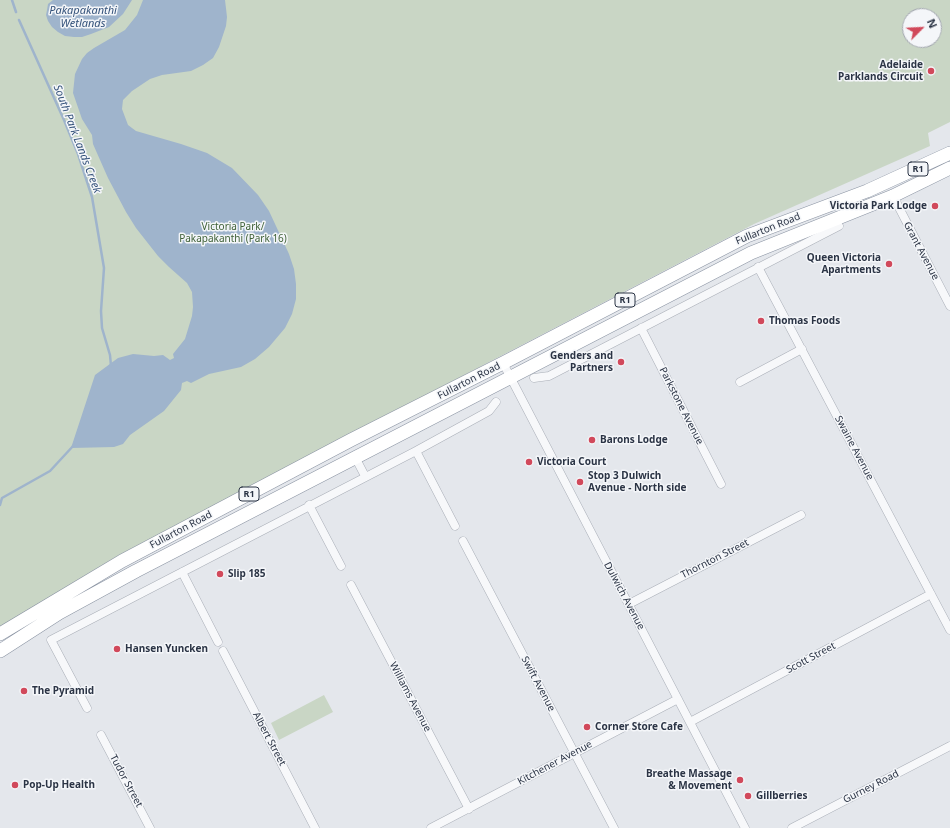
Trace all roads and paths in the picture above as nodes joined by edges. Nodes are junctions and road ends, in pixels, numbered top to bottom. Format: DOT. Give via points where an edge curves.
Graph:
graph roads {
  1 [pos="950,153"];
  2 [pos="950,168"];
  3 [pos="885,183"];
  4 [pos="893,196"];
  5 [pos="839,226"];
  6 [pos="701,260"];
  7 [pos="758,267"];
  8 [pos="709,275"];
  9 [pos="716,289"];
  10 [pos="950,306"];
  11 [pos="641,328"];
  12 [pos="802,349"];
  13 [pos="503,363"];
  14 [pos="510,377"];
  15 [pos="534,378"];
  16 [pos="740,382"];
  17 [pos="496,402"];
  18 [pos="347,443"];
  19 [pos="416,451"];
  20 [pos="355,457"];
  21 [pos="365,476"];
  22 [pos="721,484"];
  23 [pos="309,505"];
  24 [pos="801,515"];
  25 [pos="455,526"];
  26 [pos="463,541"];
  27 [pos="341,566"];
  28 [pos="182,572"];
  29 [pos="351,585"];
  30 [pos="931,594"];
  31 [pos="628,604"];
  32 [pos="950,630"];
  33 [pos="0,634"];
  34 [pos="218,642"];
  35 [pos="0,651"];
  36 [pos="223,651"];
  37 [pos="678,699"];
  38 [pos="87,708"];
  39 [pos="690,722"];
  40 [pos="101,734"];
  41 [pos="950,746"];
  42 [pos="575,753"];
  43 [pos="469,808"];
  44 [pos="150,828"];
  45 [pos="315,828"];
  46 [pos="431,828"];
  47 [pos="614,828"];
  48 [pos="745,828"];
  49 [pos="792,828"];
  1 -- 3 [label="highway, Fullarton Road / R1"];
  2 -- 4 [label="highway, Fullarton Road / R1"];
  3 -- 4 [label="highway"];
  3 -- 6 [label="highway, Fullarton Road / R1" via="747,236"];
  4 -- 8 [label="highway, Fullarton Road / R1" via="753,252"];
  4 -- 10 [label="street, Grant Avenue"];
  5 -- 7 [label="street"];
  6 -- 8 [label="highway"];
  6 -- 13 [label="highway, Fullarton Road / R1"];
  7 -- 9 [label="street"];
  7 -- 12 [label="street, Swaine Avenue"];
  8 -- 9 [label="street"];
  8 -- 14 [label="highway, Fullarton Road / R1"];
  9 -- 11 [label="street"];
  11 -- 15 [label="street" via="549,376"];
  11 -- 22 [label="street, Parkstone Avenue"];
  12 -- 16 [label="street"];
  12 -- 30 [label="street, Swaine Avenue"];
  13 -- 14 [label="street, Dulwich Avenue"];
  13 -- 18 [label="highway, Fullarton Road / R1"];
  14 -- 20 [label="highway, Fullarton Road / R1"];
  14 -- 31 [label="street, Dulwich Avenue"];
  17 -- 19 [label="street" via="489,411"];
  18 -- 20 [label="highway"];
  18 -- 33 [label="highway, Fullarton Road / R1" via="122,561"];
  19 -- 21 [label="street"];
  19 -- 25 [label="street"];
  20 -- 21 [label="street"];
  20 -- 35 [label="highway, Fullarton Road / R1" via="73,605"];
  21 -- 23 [label="street"];
  23 -- 27 [label="street"];
  23 -- 28 [label="street"];
  24 -- 31 [label="street, Thornton Street"];
  26 -- 42 [label="street, Swift Avenue"];
  28 -- 34 [label="street"];
  28 -- 38 [label="street" via="51,640"];
  29 -- 43 [label="street, Williams Avenue"];
  30 -- 32 [label="street, Swaine Avenue"];
  30 -- 39 [label="street, Scott Street"];
  31 -- 37 [label="street, Dulwich Avenue"];
  36 -- 45 [label="street, Albert Street"];
  37 -- 39 [label="street, Dulwich Avenue"];
  37 -- 42 [label="street, Kitchener Avenue"];
  39 -- 48 [label="street, Dulwich Avenue"];
  40 -- 44 [label="street, Tudor Street"];
  41 -- 49 [label="street, Gurney Road"];
  42 -- 43 [label="street, Kitchener Avenue"];
  42 -- 47 [label="street, Swift Avenue"];
  43 -- 46 [label="street, Kitchener Avenue"];
}
